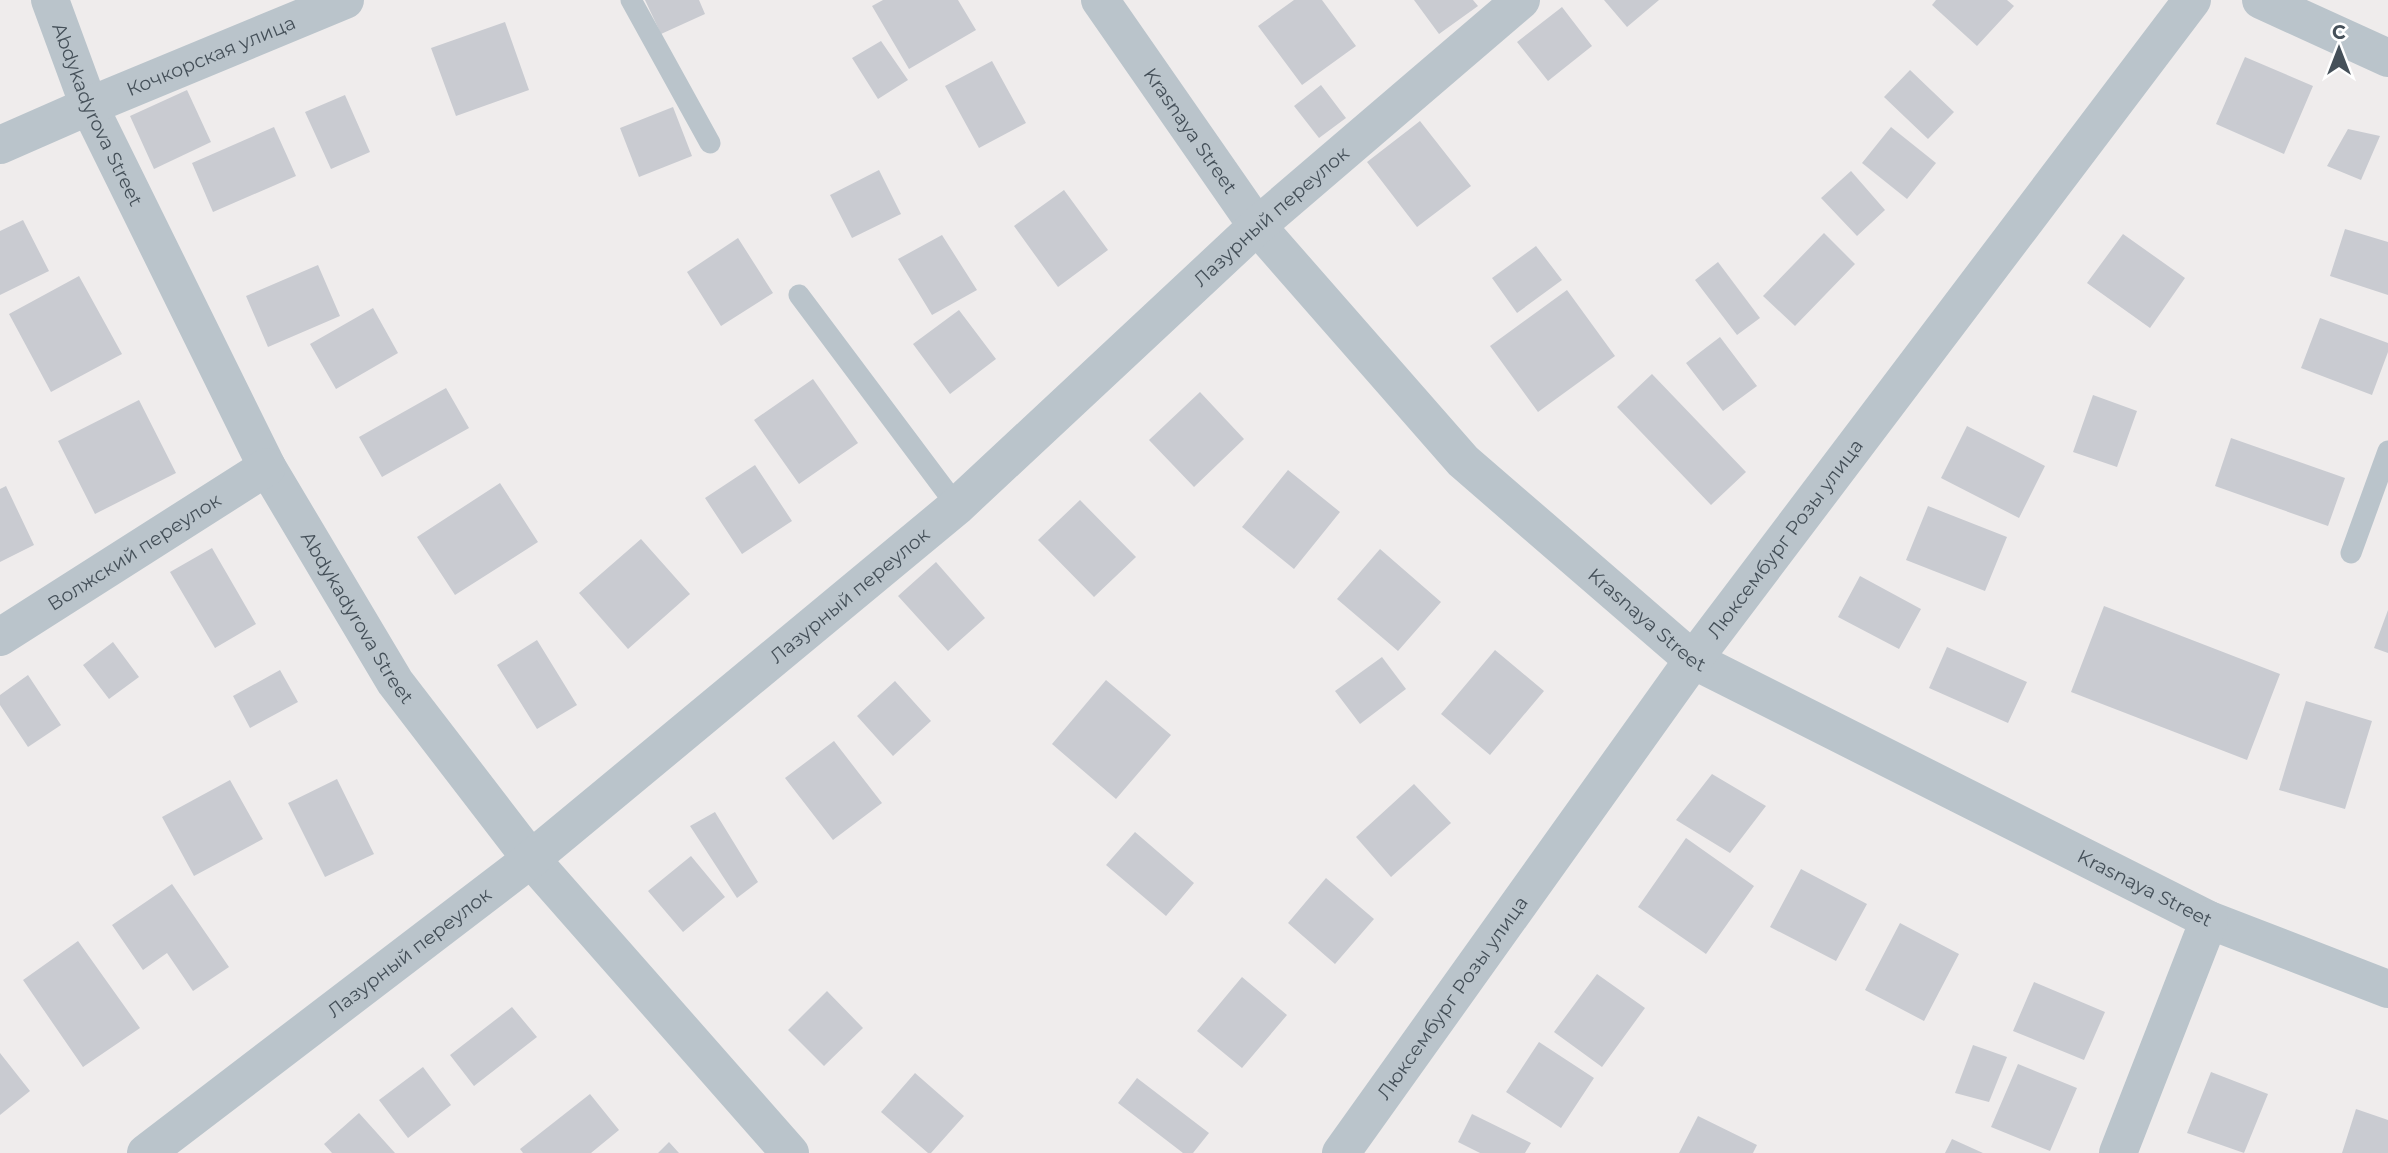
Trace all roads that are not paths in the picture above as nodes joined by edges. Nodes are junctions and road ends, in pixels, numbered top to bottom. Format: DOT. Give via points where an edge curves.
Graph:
graph roads {
  1 [pos="50,0"];
  2 [pos="345,0"];
  3 [pos="631,0"];
  4 [pos="1100,0"];
  5 [pos="1521,0"];
  6 [pos="2192,0"];
  7 [pos="2261,0"];
  8 [pos="2388,58"];
  9 [pos="89,106"];
  10 [pos="710,143"];
  11 [pos="0,145"];
  12 [pos="1257,226"];
  13 [pos="799,295"];
  14 [pos="2388,451"];
  15 [pos="267,467"];
  16 [pos="957,506"];
  17 [pos="2351,553"];
  18 [pos="0,637"];
  19 [pos="1693,660"];
  20 [pos="531,859"];
  21 [pos="2209,920"];
  22 [pos="2388,989"];
  23 [pos="146,1153"];
  24 [pos="790,1153"];
  25 [pos="1341,1153"];
  26 [pos="2118,1153"];
  1 -- 9 [label="street, Abdykadyrova Street"];
  2 -- 9 [label="street, Кочкорская улица"];
  3 -- 10 [label="lane"];
  4 -- 12 [label="street, Krasnaya Street"];
  5 -- 12 [label="street, Лазурный переулок"];
  6 -- 19 [label="street, Люксембург Розы улица"];
  7 -- 8 [label="street"];
  9 -- 11 [label="street, Кочкорская улица"];
  9 -- 15 [label="street, Abdykadyrova Street"];
  12 -- 16 [label="street, Лазурный переулок"];
  12 -- 19 [label="street, Krasnaya Street" via="1463,461"];
  13 -- 16 [label="lane"];
  14 -- 17 [label="lane"];
  15 -- 18 [label="street, Волжский переулок"];
  15 -- 20 [label="street, Abdykadyrova Street" via="395,682"];
  16 -- 20 [label="street, Лазурный переулок"];
  19 -- 21 [label="street, Krasnaya Street"];
  19 -- 25 [label="street, Люксембург Розы улица"];
  20 -- 23 [label="street, Лазурный переулок"];
  20 -- 24 [label="street, Abdykadyrova Street"];
  21 -- 22 [label="street, Krasnaya Street"];
  21 -- 26 [label="street"];
}
